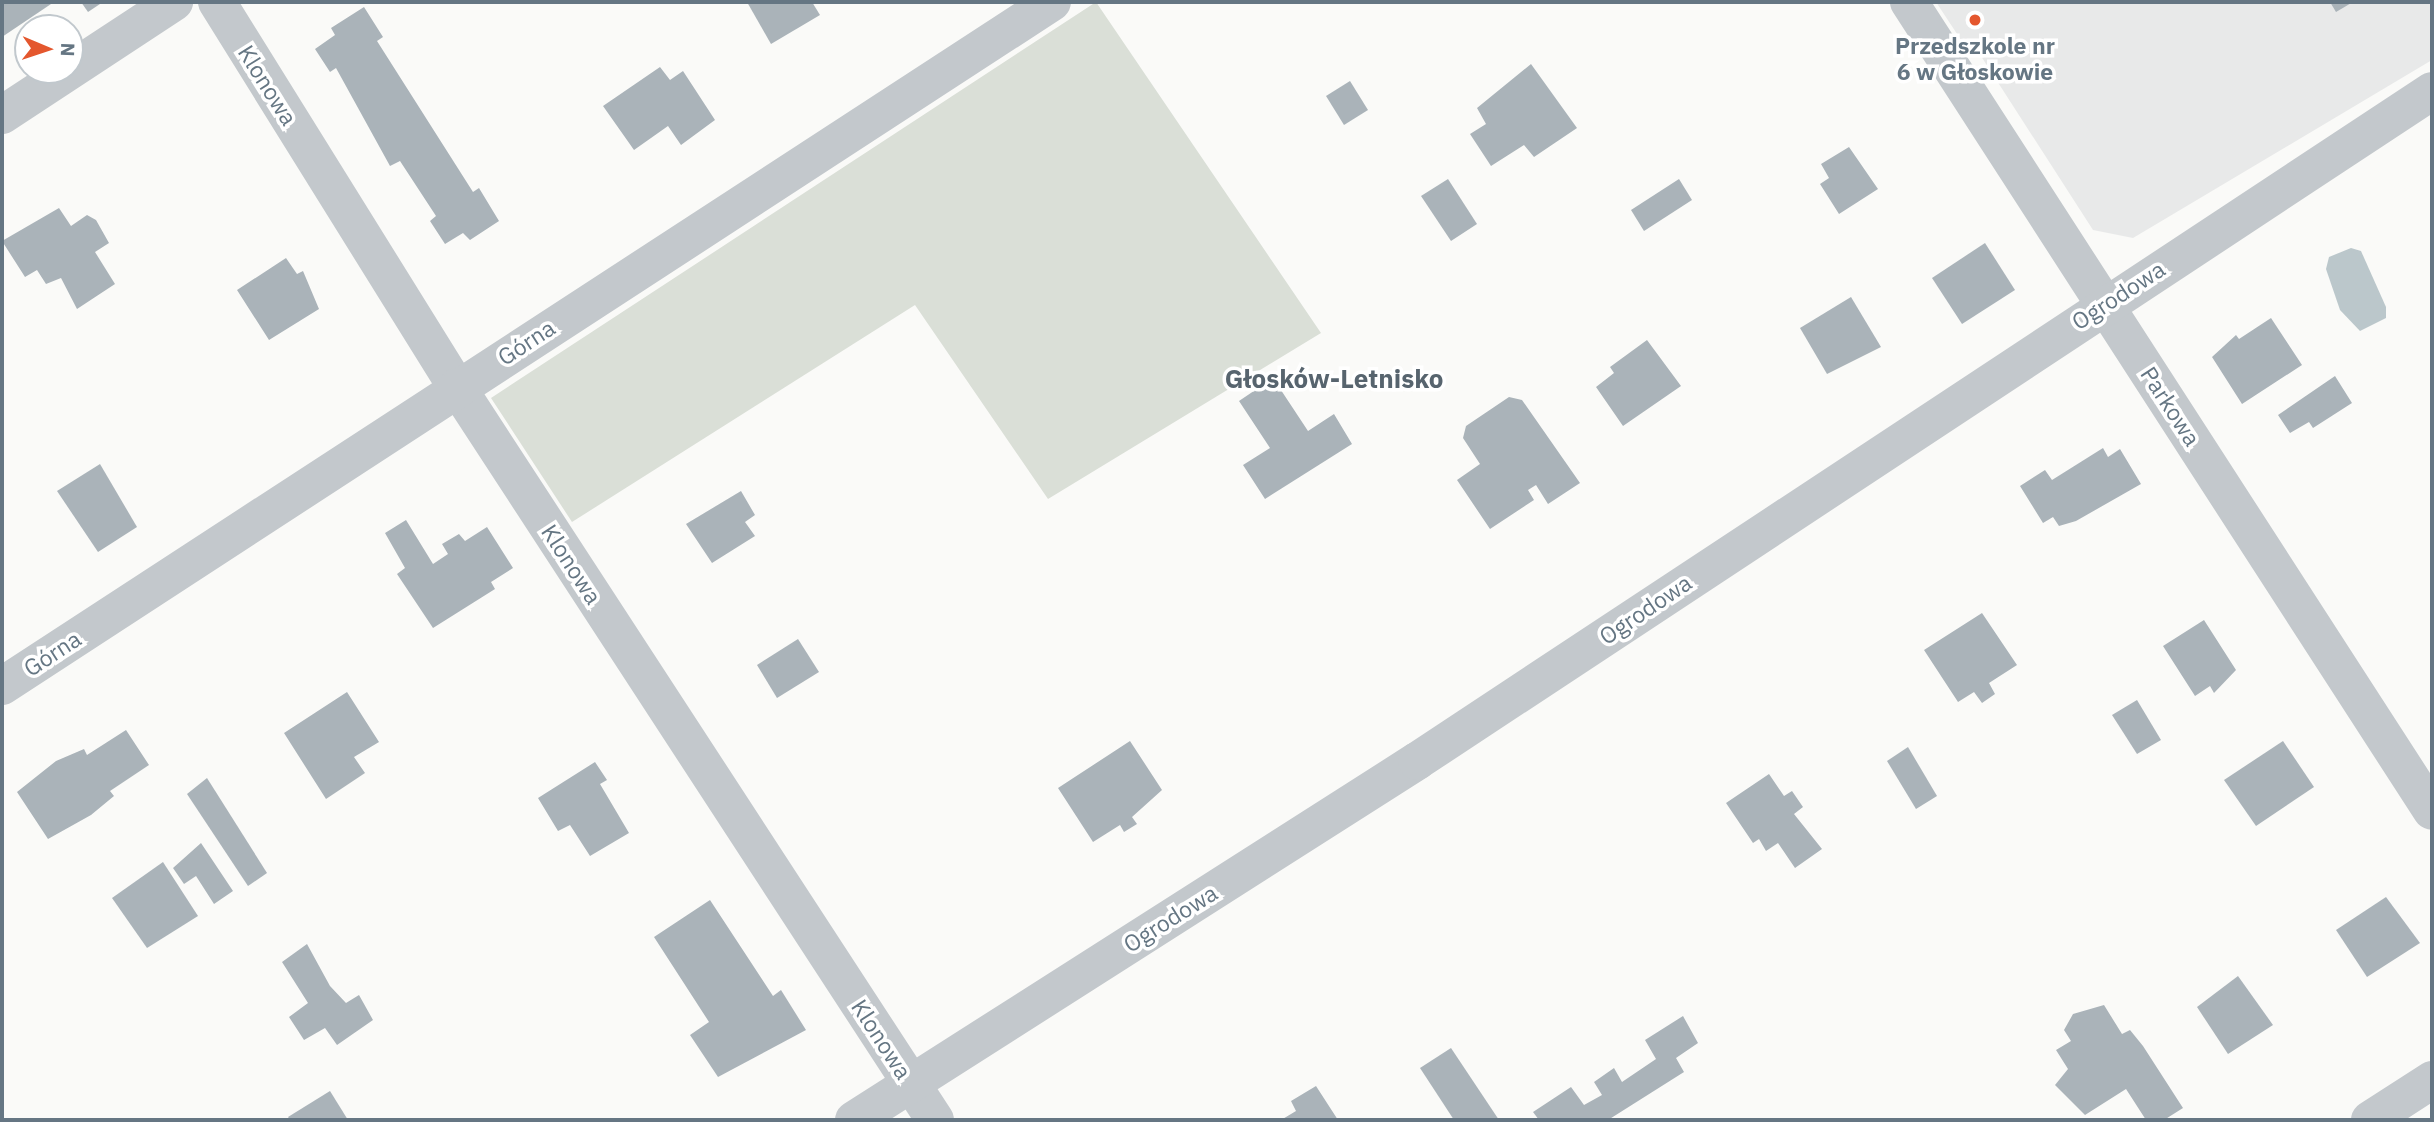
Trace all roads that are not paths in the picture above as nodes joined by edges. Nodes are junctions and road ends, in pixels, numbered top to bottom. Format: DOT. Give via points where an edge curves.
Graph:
graph roads {
  1 [pos="174,2"];
  2 [pos="217,2"];
  3 [pos="1052,2"];
  4 [pos="1909,2"];
  5 [pos="2432,91"];
  6 [pos="2,115"];
  7 [pos="2104,303"];
  8 [pos="457,387"];
  9 [pos="2,686"];
  10 [pos="2432,811"];
  11 [pos="2432,1080"];
  12 [pos="911,1083"];
  13 [pos="854,1120"];
  14 [pos="935,1120"];
  15 [pos="2370,1120"];
  1 -- 6 [label="street"];
  2 -- 8 [label="street, Klonowa"];
  3 -- 8 [label="street, Górna"];
  4 -- 7 [label="street, Parkowa"];
  5 -- 7 [label="street, Ogrodowa"];
  7 -- 10 [label="street, Parkowa"];
  7 -- 12 [label="street, Ogrodowa" via="1417,761"];
  8 -- 9 [label="street, Górna"];
  8 -- 12 [label="street, Klonowa"];
  11 -- 15 [label="street"];
  12 -- 13 [label="street, Ogrodowa"];
  12 -- 14 [label="street, Klonowa"];
}
